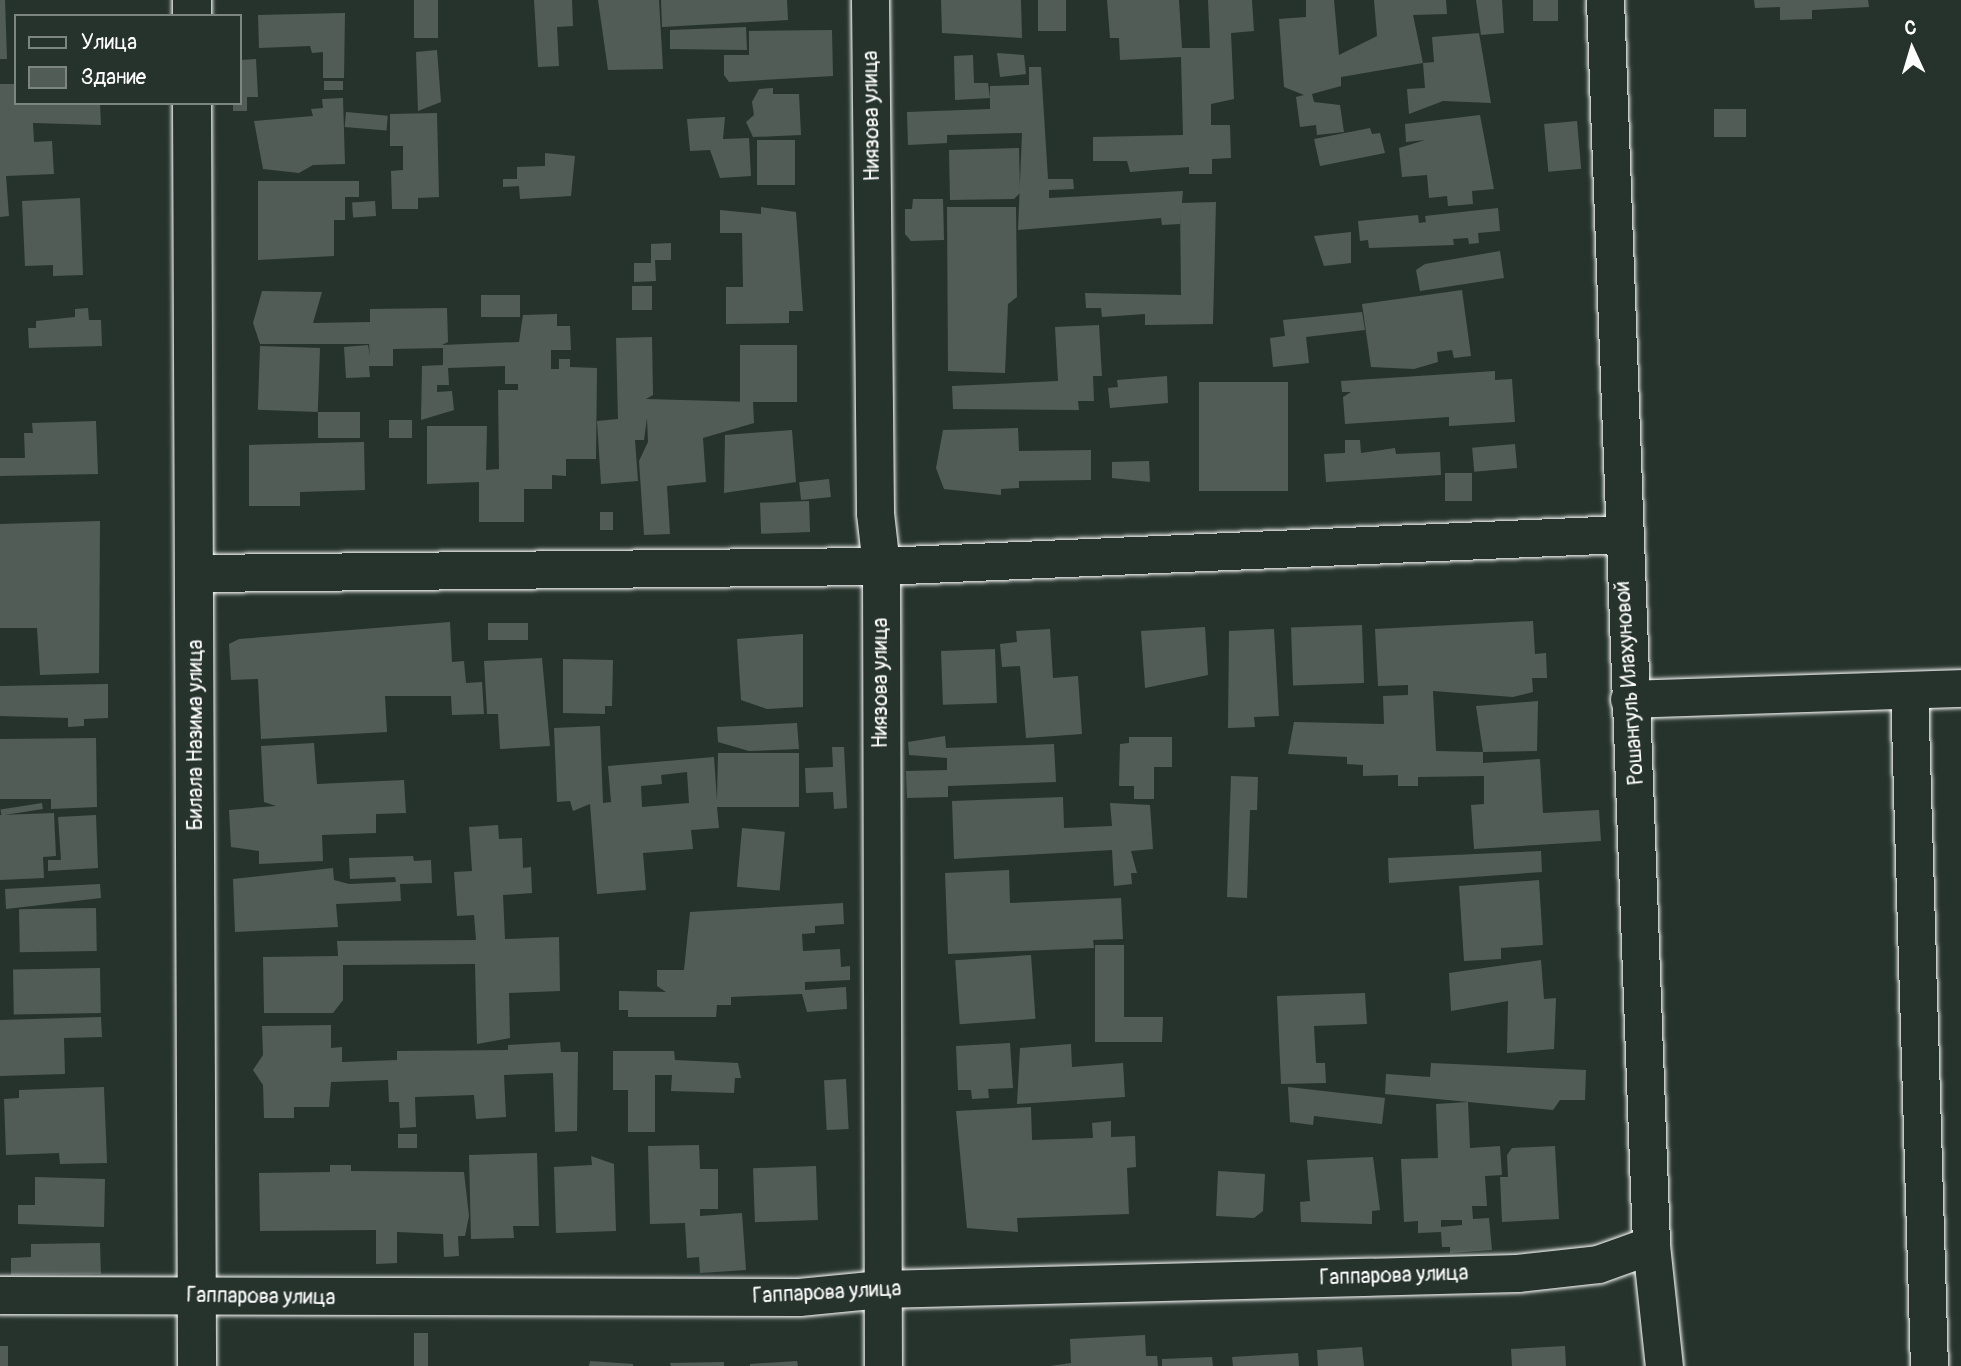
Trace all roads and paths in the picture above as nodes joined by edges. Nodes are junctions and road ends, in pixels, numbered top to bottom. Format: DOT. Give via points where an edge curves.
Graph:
graph roads {
  1 [pos="870,0"];
  2 [pos="1605,0"];
  3 [pos="192,105"];
  4 [pos="1622,534"];
  5 [pos="881,566"];
  6 [pos="196,573"];
  7 [pos="1961,688"];
  8 [pos="1909,690"];
  9 [pos="1629,699"];
  10 [pos="1651,1245"];
  11 [pos="881,1289"];
  12 [pos="0,1295"];
  13 [pos="196,1296"];
  14 [pos="197,1366"];
  15 [pos="883,1366"];
  16 [pos="1664,1366"];
  17 [pos="1929,1366"];
  1 -- 5 [label="street, Ниязова улица" via="875,513"];
  2 -- 4 [label="street, Рошангуль Илахуновой"];
  3 -- 6 [label="street, Билала Назима улица"];
  4 -- 5 [label="street"];
  4 -- 9 [label="street, Рошангуль Илахуновой"];
  5 -- 6 [label="street"];
  5 -- 11 [label="street, Ниязова улица"];
  6 -- 13 [label="street, Билала Назима улица"];
  7 -- 8 [label="street"];
  8 -- 9 [label="street"];
  8 -- 17 [label="street"];
  9 -- 10 [label="street, Рошангуль Илахуновой"];
  10 -- 11 [label="street, Гаппарова улица" via="1598,1264 1517,1273"];
  10 -- 16 [label="street, Рошангуль Илахуновой"];
  11 -- 13 [label="street, Гаппарова улица" via="786,1297"];
  11 -- 15 [label="street, Ниязова улица"];
  12 -- 13 [label="street, Гаппарова улица"];
  13 -- 14 [label="street, Билала Назима улица"];
}
